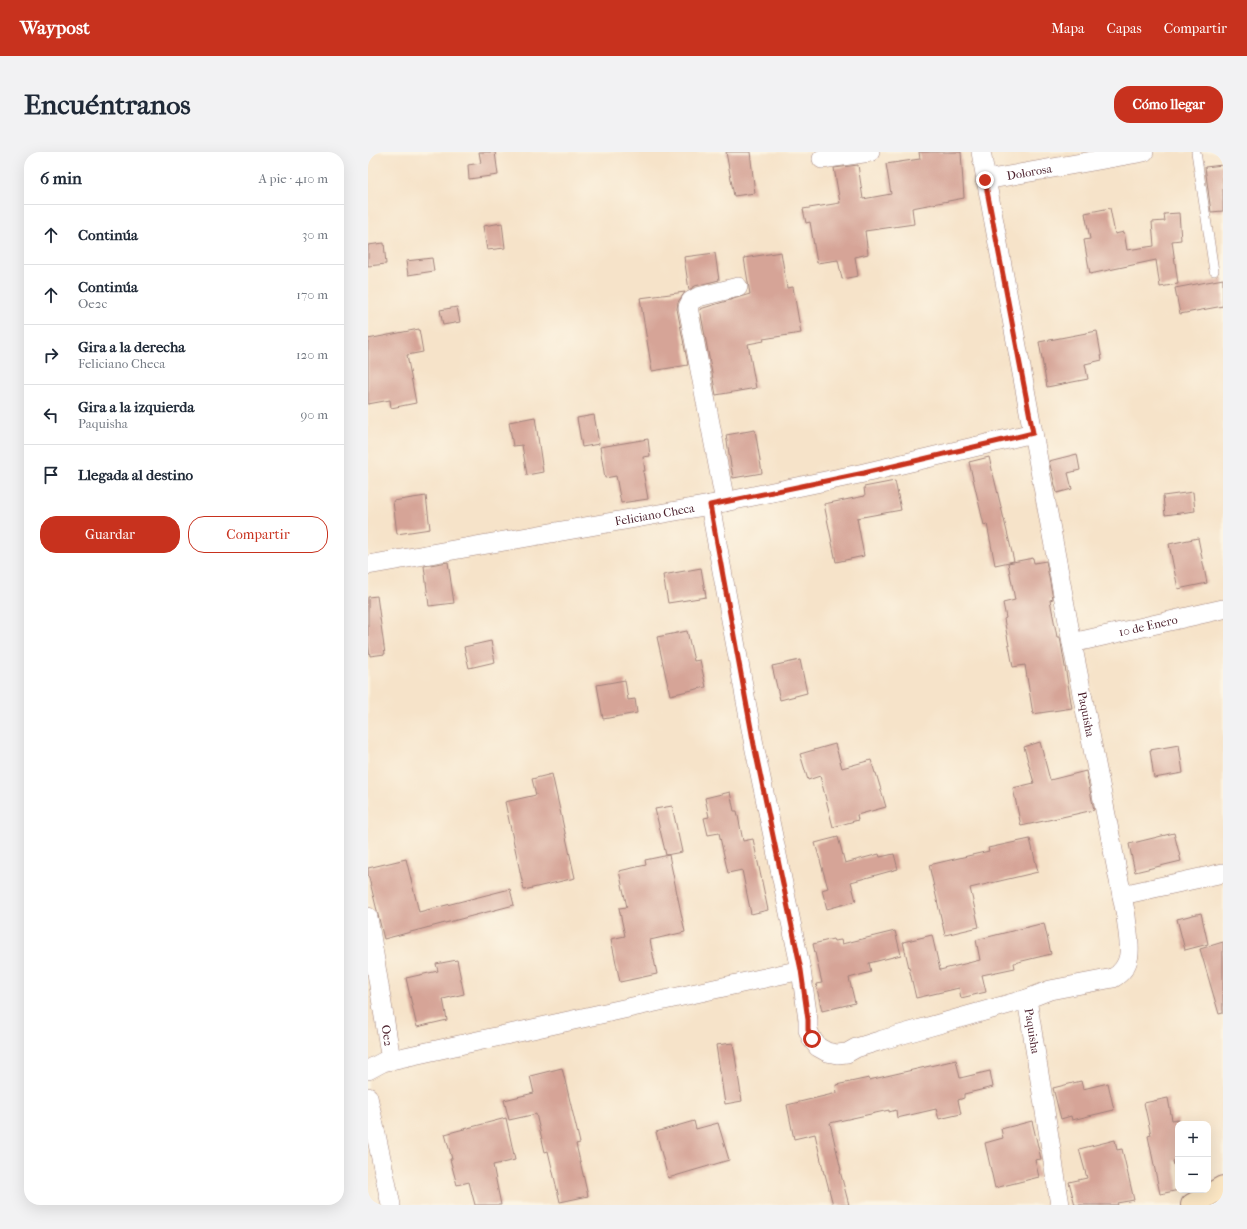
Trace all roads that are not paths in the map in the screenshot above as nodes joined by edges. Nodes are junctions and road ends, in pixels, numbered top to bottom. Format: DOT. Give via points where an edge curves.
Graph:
graph roads {
  1 [pos="870,152"];
  2 [pos="981,152"];
  3 [pos="1144,152"];
  4 [pos="1196,152"];
  5 [pos="822,159"];
  6 [pos="985,180"];
  7 [pos="1214,271"];
  8 [pos="738,287"];
  9 [pos="1033,433"];
  10 [pos="718,504"];
  11 [pos="368,565"];
  12 [pos="1223,609"];
  13 [pos="1072,643"];
  14 [pos="1223,873"];
  15 [pos="1122,895"];
  16 [pos="368,917"];
  17 [pos="801,970"];
  18 [pos="1027,999"];
  19 [pos="391,1060"];
  20 [pos="368,1070"];
  21 [pos="368,1098"];
  22 [pos="1223,1187"];
  23 [pos="391,1205"];
  24 [pos="1060,1205"];
  25 [pos="1192,1205"];
  1 -- 5 [label="street"];
  2 -- 6 [label="street, Paquisha"];
  3 -- 6 [label="street, Dolorosa"];
  4 -- 7 [label="lane"];
  6 -- 9 [label="street, Paquisha"];
  8 -- 10 [label="street" via="698,297 688,307"];
  9 -- 10 [label="street, Feliciano Checa"];
  9 -- 13 [label="street, Paquisha"];
  10 -- 11 [label="street, Feliciano Checa"];
  10 -- 17 [label="street" via="754,745"];
  12 -- 13 [label="street, 10 de Enero"];
  13 -- 15 [label="street, Paquisha"];
  14 -- 15 [label="street"];
  15 -- 18 [label="street, Paquisha" via="1130,953 1120,974 1113,978 1050,990"];
  16 -- 19 [label="street, Oe2"];
  17 -- 18 [label="street" via="808,1030 818,1047 837,1054"];
  17 -- 19 [label="street"];
  18 -- 24 [label="street, Paquisha"];
  19 -- 20 [label="street"];
  21 -- 23 [label="street"];
  22 -- 25 [label="street"];
}
